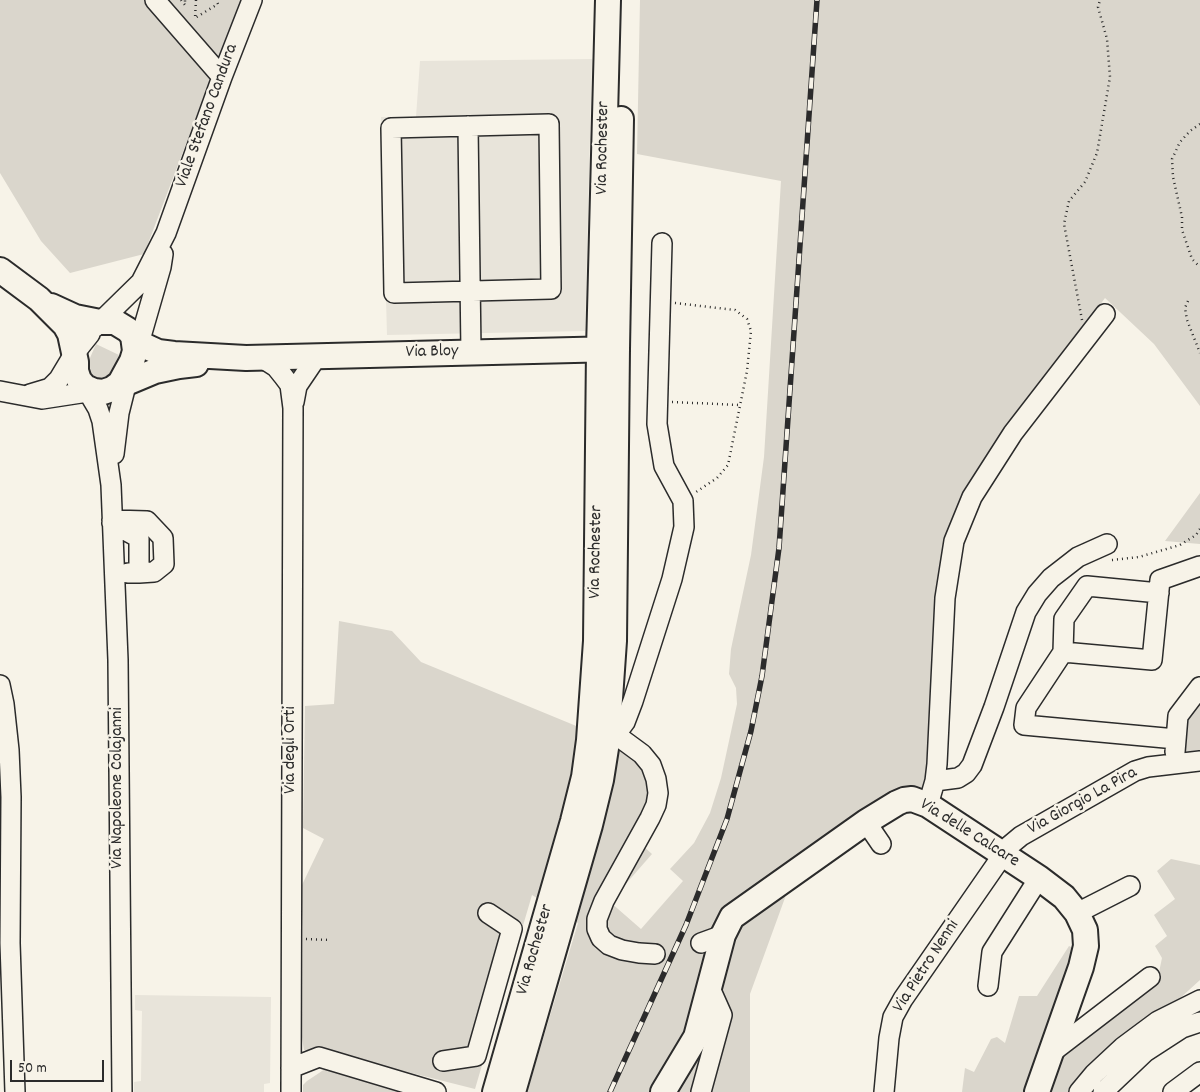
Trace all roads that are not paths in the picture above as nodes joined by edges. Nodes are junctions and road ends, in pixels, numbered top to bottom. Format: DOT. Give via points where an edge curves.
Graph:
graph roads {
  1 [pos="155,0"];
  2 [pos="252,0"];
  3 [pos="608,0"];
  4 [pos="624,0"];
  5 [pos="222,77"];
  6 [pos="468,126"];
  7 [pos="166,233"];
  8 [pos="662,243"];
  9 [pos="0,270"];
  10 [pos="470,291"];
  11 [pos="39,299"];
  12 [pos="1105,314"];
  13 [pos="98,327"];
  14 [pos="608,349"];
  15 [pos="470,352"];
  16 [pos="306,356"];
  17 [pos="75,358"];
  18 [pos="254,358"];
  19 [pos="114,374"];
  20 [pos="293,386"];
  21 [pos="0,391"];
  22 [pos="24,396"];
  23 [pos="111,485"];
  24 [pos="112,522"];
  25 [pos="1107,552"];
  26 [pos="1200,566"];
  27 [pos="114,573"];
  28 [pos="139,573"];
  29 [pos="1159,593"];
  30 [pos="1063,652"];
  31 [pos="0,685"];
  32 [pos="1200,687"];
  33 [pos="612,731"];
  34 [pos="1176,739"];
  35 [pos="1200,761"];
  36 [pos="1175,764"];
  37 [pos="935,782"];
  38 [pos="928,805"];
  39 [pos="866,822"];
  40 [pos="881,844"];
  41 [pos="1002,854"];
  42 [pos="1039,878"];
  43 [pos="1130,886"];
  44 [pos="1077,913"];
  45 [pos="488,914"];
  46 [pos="512,929"];
  47 [pos="723,935"];
  48 [pos="540,936"];
  49 [pos="701,943"];
  50 [pos="656,954"];
  51 [pos="1150,977"];
  52 [pos="6,984"];
  53 [pos="988,986"];
  54 [pos="710,988"];
  55 [pos="1200,1000"];
  56 [pos="1200,1022"];
  57 [pos="1051,1053"];
  58 [pos="476,1056"];
  59 [pos="443,1061"];
  60 [pos="503,1064"];
  61 [pos="291,1068"];
  62 [pos="1200,1072"];
  63 [pos="15,1092"];
  64 [pos="122,1092"];
  65 [pos="291,1092"];
  66 [pos="436,1092"];
  67 [pos="495,1092"];
  68 [pos="513,1092"];
  69 [pos="663,1092"];
  70 [pos="701,1092"];
  71 [pos="884,1092"];
  72 [pos="1037,1092"];
  73 [pos="1079,1092"];
  74 [pos="1103,1092"];
  75 [pos="1173,1092"];
  1 -- 5 [label="street"];
  2 -- 5 [label="street, Viale Stefano Candura"];
  3 -- 14 [label="main road, Via Rochester"];
  4 -- 14 [label="main road, Via Rochester"];
  5 -- 7 [label="street, Viale Stefano Candura"];
  6 -- 10 [label="street"];
  6 -- 10 [label="street" via="391,128 391,147 394,293"];
  6 -- 10 [label="street" via="549,124 551,289"];
  7 -- 13 [label="street" via="141,282"];
  7 -- 19 [label="street" via="161,267"];
  8 -- 33 [label="street" via="658,424 664,466 683,501 684,527 672,580 634,701 625,722"];
  9 -- 11 [label="main road"];
  10 -- 15 [label="street"];
  11 -- 13 [label="main road"];
  11 -- 17 [label="main road" via="65,325"];
  12 -- 37 [label="street" via="1013,433 972,497 954,541 945,598"];
  13 -- 17 [label="main road"];
  13 -- 19 [label="main road" via="122,325"];
  14 -- 15 [label="main road, Via Bloy"];
  14 -- 33 [label="main road, Via Rochester" via="614,641"];
  14 -- 48 [label="main road, Via Rochester" via="589,740 584,777"];
  15 -- 16 [label="main road, Via Bloy"];
  16 -- 18 [label="main road, Via Bloy"];
  16 -- 20 [label="street"];
  17 -- 19 [label="main road" via="79,380"];
  17 -- 22 [label="street" via="50,388"];
  18 -- 19 [label="main road" via="179,366 155,372"];
  18 -- 19 [label="main road" via="174,354 145,346"];
  18 -- 20 [label="street" via="276,367"];
  19 -- 22 [label="street" via="82,400 42,400"];
  19 -- 23 [label="street" via="119,413"];
  19 -- 23 [label="street" via="105,437"];
  20 -- 61 [label="street, Via degli Orti"];
  21 -- 22 [label="street"];
  23 -- 24 [label="street, Via Napoleone Colajanni"];
  24 -- 27 [label="street, Via Napoleone Colajanni"];
  24 -- 28 [label="street" via="139,538"];
  24 -- 28 [label="street" via="147,521 163,538 164,564 154,572"];
  25 -- 37 [label="street" via="1078,557 1051,578 1038,594 1026,612 972,765 958,778"];
  26 -- 29 [label="street" via="1160,580"];
  27 -- 28 [label="street"];
  27 -- 64 [label="street, Via Napoleone Colajanni" via="118,660"];
  29 -- 30 [label="street" via="1087,586 1064,619"];
  29 -- 30 [label="street" via="1152,660"];
  30 -- 34 [label="street" via="1026,708 1024,725"];
  31 -- 52 [label="street" via="9,750 11,797 10,944"];
  32 -- 34 [label="street" via="1178,716"];
  33 -- 50 [label="street" via="651,765 658,793 650,818 604,901 597,929 601,938 615,948"];
  33 -- 68 [label="main road, Via Rochester" via="590,825"];
  34 -- 36 [label="street"];
  35 -- 36 [label="street, Via Giorgio La Pira"];
  36 -- 41 [label="street, Via Giorgio La Pira" via="1148,767 1122,778 1014,840"];
  37 -- 38 [label="street"];
  38 -- 39 [label="main road, Via delle Calcare" via="919,800 904,800"];
  38 -- 41 [label="main road, Via delle Calcare"];
  39 -- 40 [label="street"];
  39 -- 47 [label="main road, Via delle Calcare" via="740,910 732,917"];
  41 -- 42 [label="main road, Via delle Calcare"];
  41 -- 71 [label="street, Via Pietro Nenni" via="893,1018"];
  42 -- 44 [label="main road, Via delle Calcare" via="1064,896"];
  42 -- 53 [label="street" via="992,952"];
  43 -- 44 [label="street"];
  44 -- 57 [label="main road, Via delle Calcare" via="1085,930 1086,946"];
  45 -- 46 [label="street"];
  46 -- 48 [label="street"];
  46 -- 58 [label="street"];
  47 -- 49 [label="street"];
  47 -- 54 [label="main road, Via delle Calcare"];
  48 -- 60 [label="main road, Via Rochester"];
  51 -- 57 [label="street"];
  52 -- 63 [label="street"];
  54 -- 69 [label="main road, Via delle Calcare" via="696,1037"];
  54 -- 70 [label="street" via="722,1015"];
  55 -- 73 [label="street" via="1158,1021 1124,1047"];
  56 -- 74 [label="street" via="1182,1028 1145,1052"];
  57 -- 72 [label="main road, Via delle Calcare"];
  58 -- 59 [label="street"];
  58 -- 60 [label="street"];
  60 -- 67 [label="main road, Via Rochester"];
  61 -- 65 [label="street, Via degli Orti"];
  61 -- 66 [label="street" via="319,1057"];
  62 -- 75 [label="street"];
}
